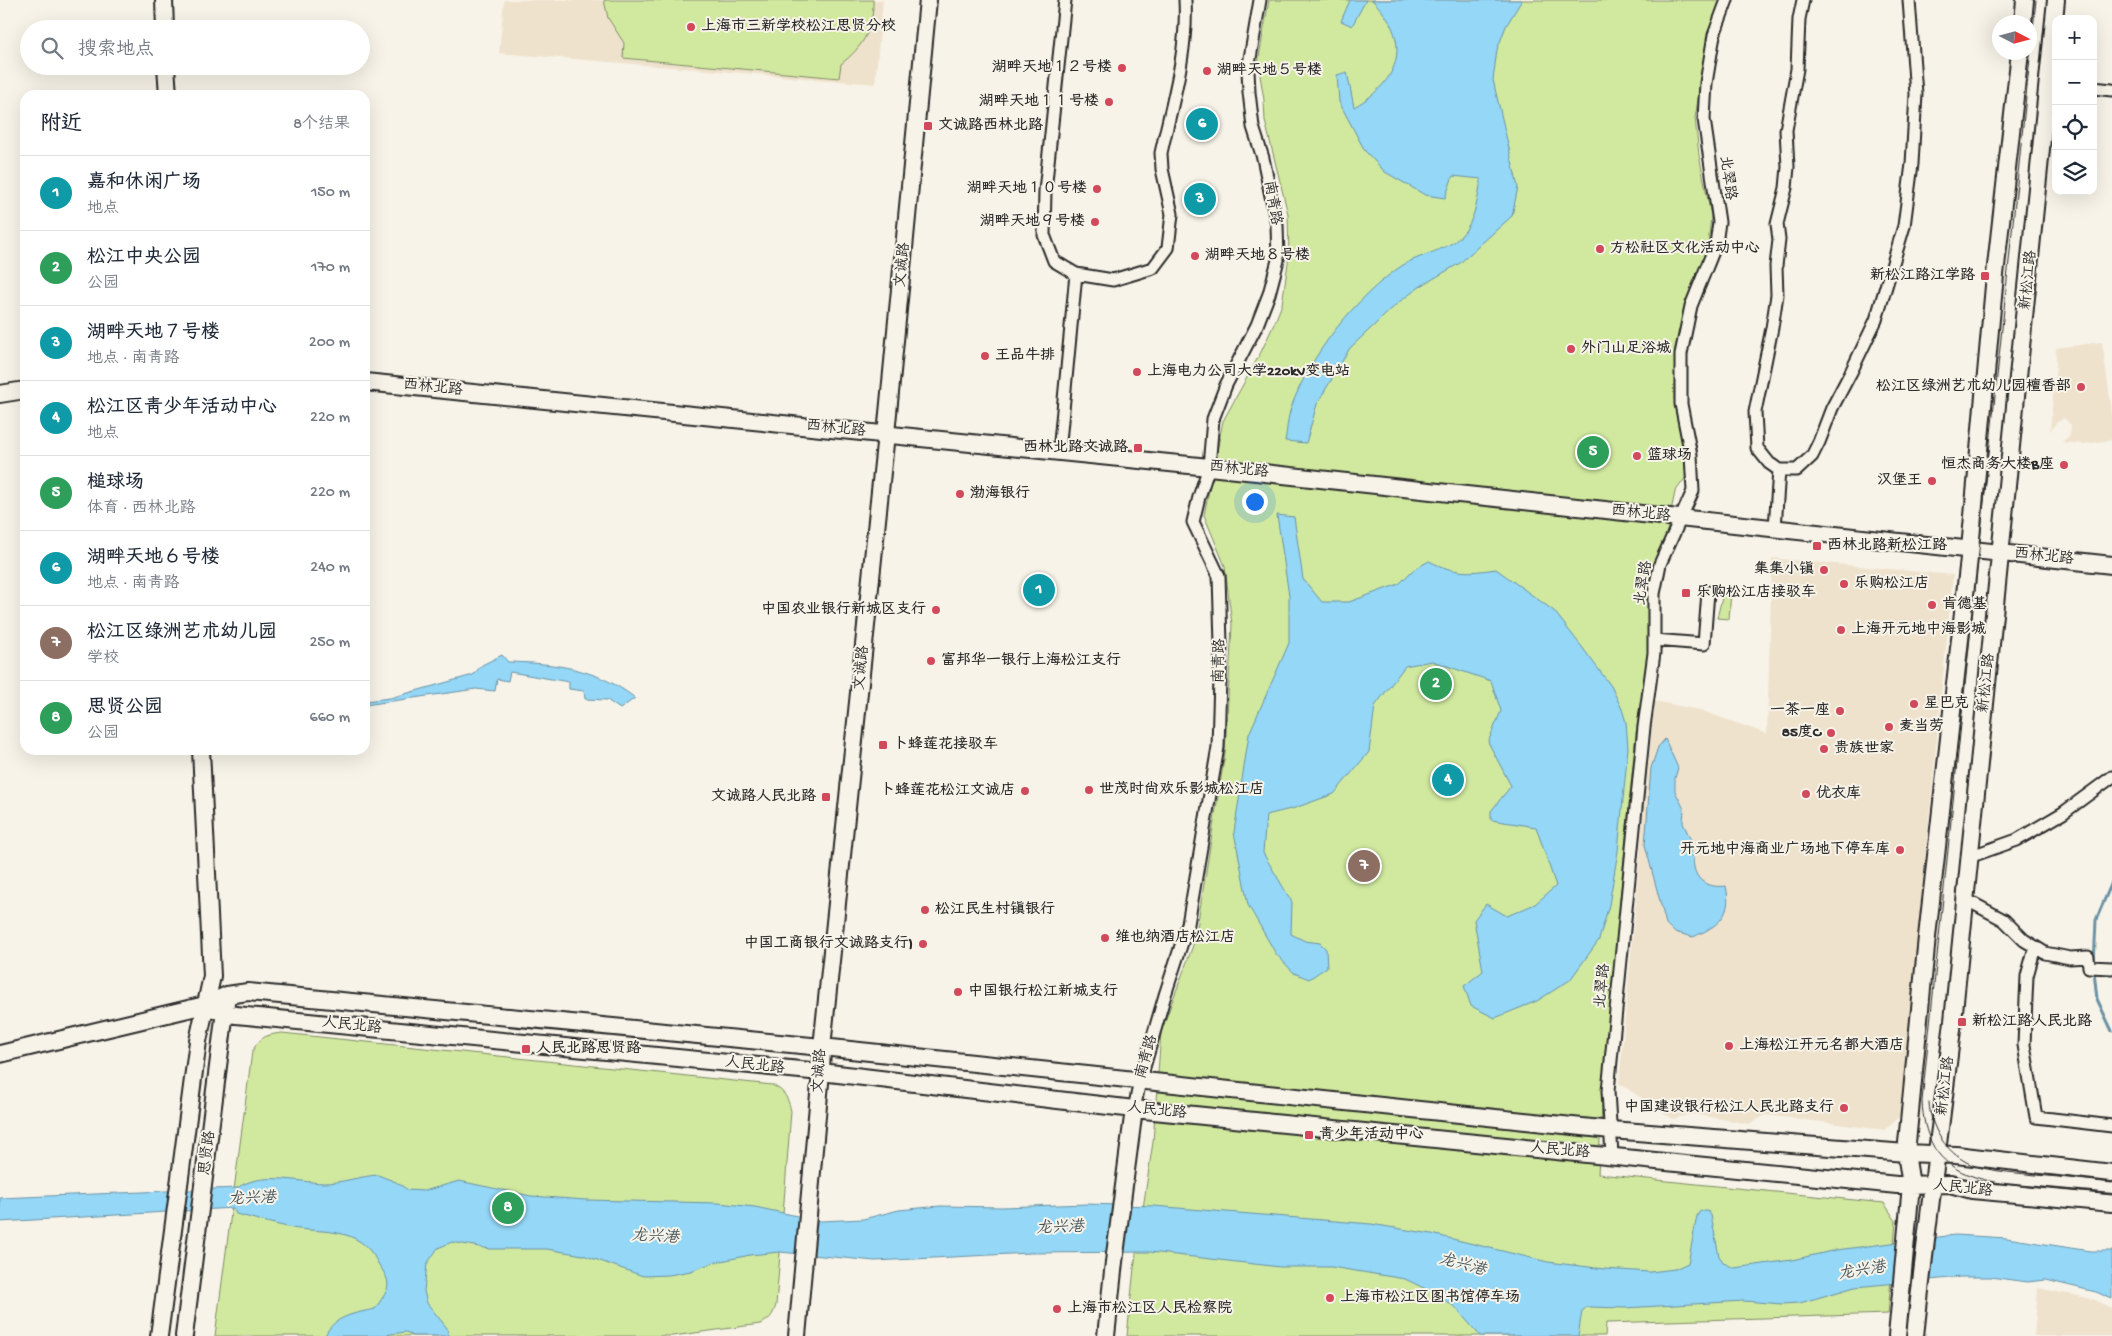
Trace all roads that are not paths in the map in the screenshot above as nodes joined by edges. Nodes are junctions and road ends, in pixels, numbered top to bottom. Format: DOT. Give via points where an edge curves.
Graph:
graph roads {
  1 [pos="164,0"];
  2 [pos="928,0"];
  3 [pos="1065,0"];
  4 [pos="1185,0"];
  5 [pos="1260,0"];
  6 [pos="1727,0"];
  7 [pos="1803,0"];
  8 [pos="1909,0"];
  9 [pos="2025,0"];
  10 [pos="2056,0"];
  11 [pos="2024,15"];
  12 [pos="165,20"];
  13 [pos="2019,60"];
  14 [pos="2053,60"];
  15 [pos="167,75"];
  16 [pos="2052,83"];
  17 [pos="2097,88"];
  18 [pos="168,90"];
  19 [pos="2112,90"];
  20 [pos="1076,274"];
  21 [pos="370,382"];
  22 [pos="20,391"];
  23 [pos="0,394"];
  24 [pos="886,434"];
  25 [pos="1059,452"];
  26 [pos="1209,467"];
  27 [pos="1779,470"];
  28 [pos="1680,518"];
  29 [pos="1775,528"];
  30 [pos="1970,549"];
  31 [pos="2001,552"];
  32 [pos="2112,565"];
  33 [pos="1708,592"];
  34 [pos="1654,640"];
  35 [pos="201,755"];
  36 [pos="2112,777"];
  37 [pos="1970,857"];
  38 [pos="1965,899"];
  39 [pos="2034,947"];
  40 [pos="2112,968"];
  41 [pos="212,976"];
  42 [pos="227,995"];
  43 [pos="205,1005"];
  44 [pos="226,1014"];
  45 [pos="822,1047"];
  46 [pos="0,1054"];
  47 [pos="821,1072"];
  48 [pos="1140,1081"];
  49 [pos="1134,1109"];
  50 [pos="2112,1126"];
  51 [pos="1612,1130"];
  52 [pos="1906,1153"];
  53 [pos="1938,1155"];
  54 [pos="1612,1156"];
  55 [pos="2112,1173"];
  56 [pos="1911,1184"];
  57 [pos="1932,1184"];
  58 [pos="2112,1203"];
  59 [pos="159,1336"];
  60 [pos="184,1336"];
  61 [pos="797,1336"];
  62 [pos="1106,1336"];
  63 [pos="1897,1336"];
  64 [pos="1915,1336"];
  1 -- 12 [label="main road"];
  2 -- 24 [label="main road, 文诚路"];
  3 -- 20 [label="street" via="1045,191 1044,235 1054,262"];
  4 -- 20 [label="street" via="1182,53 1161,153 1172,214 1168,248 1154,268 1113,280"];
  5 -- 26 [label="street, 南青路" via="1248,70 1249,92 1254,128 1264,158 1277,225 1278,260 1270,294 1213,419"];
  6 -- 28 [label="street, 北翠路" via="1714,35 1704,119 1719,222 1716,244 1691,306 1681,354 1681,404 1691,456 1693,492"];
  7 -- 27 [label="street" via="1797,69 1786,130 1786,188 1777,224 1777,295 1755,412 1757,448 1768,464"];
  8 -- 27 [label="street" via="1916,94 1912,164 1904,226 1895,262 1876,320 1832,408 1820,442 1812,456 1797,470"];
  9 -- 11 [label="main road"];
  10 -- 14 [label="main road, 新松江路"];
  13 -- 30 [label="main road, 新松江路" via="1995,275"];
  15 -- 18 [label="main road"];
  16 -- 31 [label="main road, 新松江路"];
  17 -- 19 [label="street"];
  20 -- 25 [label="street"];
  21 -- 24 [label="main road, 西林北路"];
  22 -- 23 [label="main road"];
  24 -- 25 [label="main road, 西林北路"];
  24 -- 45 [label="main road, 文诚路"];
  25 -- 26 [label="main road, 西林北路"];
  26 -- 28 [label="main road, 西林北路"];
  26 -- 48 [label="street, 南青路" via="1193,522 1219,576 1218,748 1188,924"];
  27 -- 29 [label="street"];
  28 -- 29 [label="main road, 西林北路"];
  28 -- 34 [label="street, 北翠路" via="1660,564 1654,594"];
  29 -- 30 [label="main road, 西林北路"];
  30 -- 31 [label="main road, 西林北路"];
  30 -- 52 [label="main road, 新松江路"];
  31 -- 32 [label="main road, 西林北路"];
  31 -- 37 [label="main road, 新松江路"];
  33 -- 34 [label="street" via="1704,644"];
  34 -- 51 [label="street, 北翠路" via="1608,1091"];
  35 -- 41 [label="main road, 思贤路"];
  36 -- 37 [label="street" via="2063,813 2017,840"];
  37 -- 38 [label="main road, 新松江路"];
  38 -- 39 [label="street" via="2004,920"];
  38 -- 53 [label="main road, 新松江路"];
  39 -- 40 [label="street" via="2070,958 2088,957 2094,967"];
  39 -- 50 [label="street" via="2027,976 2024,1045 2036,1117"];
  41 -- 42 [label="main road"];
  41 -- 43 [label="main road, 思贤路"];
  42 -- 43 [label="main road, 人民北路"];
  42 -- 44 [label="main road, 思贤路"];
  42 -- 45 [label="main road, 人民北路" via="248,992"];
  43 -- 44 [label="main road, 人民北路"];
  43 -- 46 [label="main road, 人民北路"];
  43 -- 59 [label="main road, 思贤路"];
  44 -- 47 [label="main road, 人民北路"];
  44 -- 60 [label="main road, 思贤路"];
  45 -- 47 [label="main road, 文诚路"];
  45 -- 48 [label="main road, 人民北路"];
  47 -- 49 [label="main road, 人民北路"];
  47 -- 61 [label="main road, 文诚路"];
  48 -- 49 [label="street, 南青路"];
  48 -- 51 [label="main road, 人民北路"];
  49 -- 54 [label="main road, 人民北路"];
  49 -- 62 [label="main road, 南青路"];
  51 -- 52 [label="main road, 人民北路"];
  51 -- 54 [label="street, 北翠路"];
  52 -- 53 [label="main road, 人民北路"];
  52 -- 56 [label="main road, 新松江路"];
  53 -- 55 [label="main road, 人民北路"];
  53 -- 57 [label="main road, 新松江路"];
  54 -- 56 [label="main road, 人民北路"];
  56 -- 57 [label="main road, 人民北路"];
  56 -- 63 [label="main road, 新松江路"];
  57 -- 58 [label="main road, 人民北路"];
  57 -- 64 [label="main road, 新松江路"];
}
